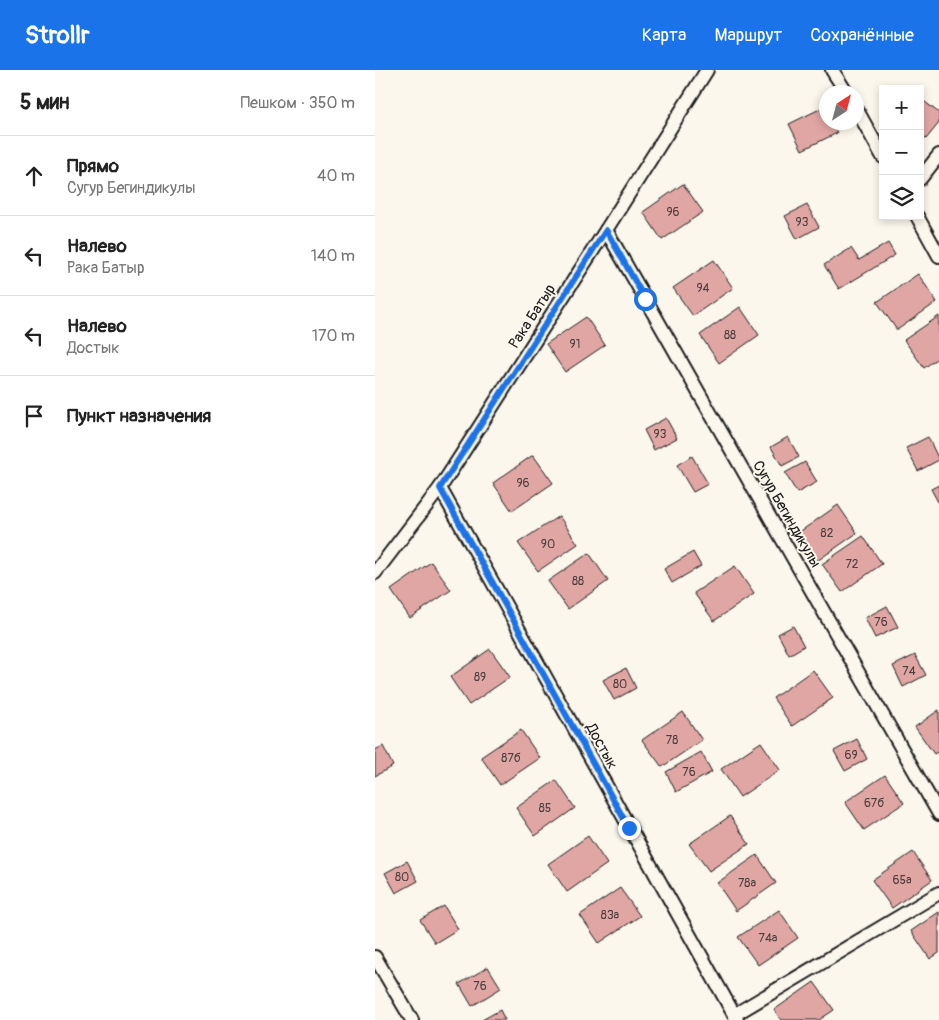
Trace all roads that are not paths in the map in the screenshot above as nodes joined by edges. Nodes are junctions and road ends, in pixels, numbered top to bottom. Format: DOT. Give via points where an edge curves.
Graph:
graph roads {
  1 [pos="707,70"];
  2 [pos="832,70"];
  3 [pos="842,85"];
  4 [pos="864,122"];
  5 [pos="879,149"];
  6 [pos="939,155"];
  7 [pos="923,175"];
  8 [pos="919,220"];
  9 [pos="606,230"];
  10 [pos="939,256"];
  11 [pos="440,488"];
  12 [pos="375,573"];
  13 [pos="939,814"];
  14 [pos="939,893"];
  15 [pos="375,957"];
  16 [pos="735,1017"];
  17 [pos="412,1020"];
  1 -- 9 [label="street, Рака Батыр"];
  2 -- 3 [label="street"];
  4 -- 5 [label="street"];
  6 -- 7 [label="street"];
  8 -- 10 [label="street"];
  9 -- 11 [label="street, Рака Батыр"];
  9 -- 13 [label="street, Сугур Бегиндикулы"];
  11 -- 12 [label="street, Рака Батыр"];
  11 -- 16 [label="street, Достык"];
  14 -- 16 [label="street"];
  15 -- 17 [label="street"];
}
